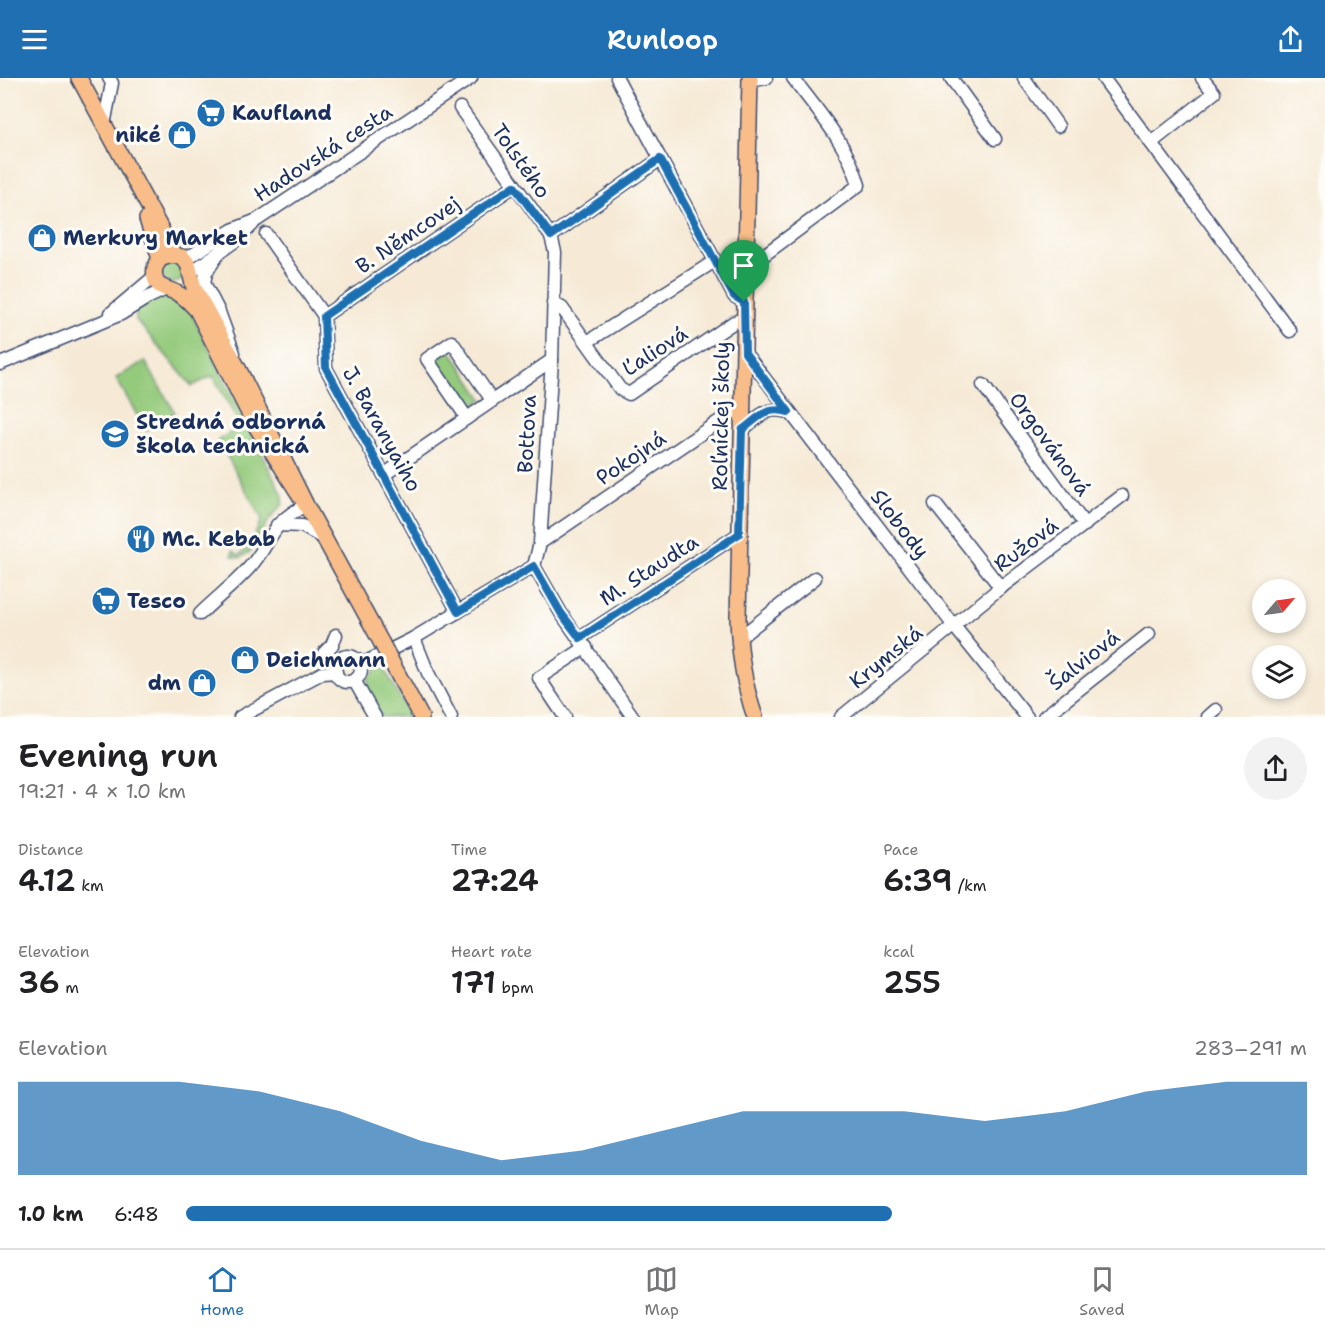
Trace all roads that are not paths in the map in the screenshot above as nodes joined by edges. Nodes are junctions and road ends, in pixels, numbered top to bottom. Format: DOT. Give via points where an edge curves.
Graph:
graph roads {
  1 [pos="79,78"];
  2 [pos="109,78"];
  3 [pos="471,78"];
  4 [pos="617,78"];
  5 [pos="766,78"];
  6 [pos="793,78"];
  7 [pos="951,78"];
  8 [pos="1024,78"];
  9 [pos="1103,78"];
  10 [pos="1202,78"];
  11 [pos="750,79"];
  12 [pos="460,108"];
  13 [pos="104,125"];
  14 [pos="1058,126"];
  15 [pos="995,139"];
  16 [pos="1151,143"];
  17 [pos="660,159"];
  18 [pos="514,186"];
  19 [pos="257,220"];
  20 [pos="266,234"];
  21 [pos="551,236"];
  22 [pos="220,251"];
  23 [pos="173,257"];
  24 [pos="715,261"];
  25 [pos="745,269"];
  26 [pos="190,274"];
  27 [pos="155,276"];
  28 [pos="170,290"];
  29 [pos="744,302"];
  30 [pos="554,303"];
  31 [pos="324,316"];
  32 [pos="744,319"];
  33 [pos="103,320"];
  34 [pos="1290,331"];
  35 [pos="587,342"];
  36 [pos="745,353"];
  37 [pos="552,360"];
  38 [pos="0,364"];
  39 [pos="238,368"];
  40 [pos="982,386"];
  41 [pos="492,400"];
  42 [pos="742,405"];
  43 [pos="789,412"];
  44 [pos="467,418"];
  45 [pos="742,430"];
  46 [pos="385,474"];
  47 [pos="1122,496"];
  48 [pos="935,504"];
  49 [pos="306,505"];
  50 [pos="277,525"];
  51 [pos="1085,525"];
  52 [pos="739,534"];
  53 [pos="323,538"];
  54 [pos="540,543"];
  55 [pos="534,566"];
  56 [pos="815,578"];
  57 [pos="1001,588"];
  58 [pos="458,612"];
  59 [pos="200,614"];
  60 [pos="954,626"];
  61 [pos="1149,634"];
  62 [pos="414,638"];
  63 [pos="739,638"];
  64 [pos="583,643"];
  65 [pos="349,656"];
  66 [pos="360,665"];
  67 [pos="337,667"];
  68 [pos="354,680"];
  69 [pos="240,717"];
  70 [pos="375,717"];
  71 [pos="419,717"];
  72 [pos="452,717"];
  73 [pos="566,717"];
  74 [pos="633,717"];
  75 [pos="755,717"];
  76 [pos="841,717"];
  77 [pos="1026,717"];
  78 [pos="1044,717"];
  1 -- 13 [label="main road"];
  2 -- 13 [label="street" via="112,83"];
  3 -- 19 [label="street, Hadovská cesta"];
  4 -- 17 [label="street"];
  5 -- 11 [label="street"];
  6 -- 25 [label="street" via="834,134 855,170 859,185"];
  7 -- 15 [label="street"];
  8 -- 14 [label="street"];
  9 -- 16 [label="street"];
  10 -- 16 [label="street" via="1214,93"];
  11 -- 25 [label="main road, Roľníckej školy"];
  12 -- 18 [label="street, Tolstého"];
  13 -- 23 [label="main road"];
  16 -- 34 [label="street"];
  17 -- 21 [label="street"];
  17 -- 24 [label="street"];
  18 -- 21 [label="street, Tolstého"];
  18 -- 31 [label="street, B. Němcovej"];
  19 -- 22 [label="street, Hadovská cesta"];
  19 -- 23 [label="street, Hadovská cesta" via="232,230 192,255"];
  20 -- 31 [label="street"];
  21 -- 30 [label="street, Bottova" via="555,252"];
  22 -- 26 [label="street, Hadovská cesta"];
  22 -- 39 [label="street" via="204,284 229,336"];
  23 -- 26 [label="main road" via="188,264"];
  23 -- 27 [label="main road" via="155,267"];
  24 -- 29 [label="street" via="734,296"];
  24 -- 35 [label="street"];
  25 -- 29 [label="main road, Roľníckej školy"];
  26 -- 28 [label="main road" via="185,286"];
  26 -- 39 [label="main road"];
  27 -- 28 [label="main road" via="158,284"];
  27 -- 33 [label="street"];
  28 -- 33 [label="street"];
  28 -- 49 [label="main road" via="197,310 255,423"];
  29 -- 32 [label="main road, Roľníckej školy"];
  30 -- 35 [label="street, Ľaliová"];
  30 -- 37 [label="street, Bottova"];
  31 -- 46 [label="street, J. Baranyaiho" via="326,368"];
  32 -- 35 [label="street, Ľaliová" via="629,394 620,389"];
  32 -- 36 [label="main road, Roľníckej školy"];
  33 -- 38 [label="street"];
  36 -- 42 [label="main road, Roľníckej školy"];
  36 -- 43 [label="street, Slobody"];
  37 -- 41 [label="street"];
  37 -- 54 [label="street, Bottova"];
  39 -- 49 [label="main road"];
  40 -- 51 [label="street, Orgovánová"];
  41 -- 44 [label="street"];
  41 -- 44 [label="street" via="452,342 427,359"];
  42 -- 45 [label="main road, Roľníckej školy"];
  42 -- 54 [label="street, Pokojná"];
  43 -- 45 [label="street" via="768,410"];
  43 -- 60 [label="street, Slobody"];
  44 -- 46 [label="street"];
  45 -- 52 [label="main road, Roľníckej školy"];
  46 -- 58 [label="street, J. Baranyaiho"];
  47 -- 51 [label="street, Ružová"];
  48 -- 57 [label="street"];
  49 -- 50 [label="street"];
  49 -- 53 [label="main road"];
  50 -- 53 [label="street" via="302,526"];
  50 -- 59 [label="street" via="253,564"];
  51 -- 57 [label="street, Ružová"];
  52 -- 63 [label="main road, Roľníckej školy"];
  52 -- 64 [label="street, M. Staudta"];
  53 -- 71 [label="main road, bridge"];
  54 -- 55 [label="street, Bottova"];
  55 -- 58 [label="street"];
  55 -- 64 [label="street"];
  56 -- 63 [label="street"];
  57 -- 60 [label="street, Ružová"];
  58 -- 62 [label="street"];
  60 -- 76 [label="street, Krymská"];
  60 -- 77 [label="street, Slobody"];
  61 -- 78 [label="street, Šalviová"];
  62 -- 66 [label="street"];
  62 -- 72 [label="street"];
  63 -- 75 [label="main road, Roľníckej školy"];
  64 -- 73 [label="street, M. Staudta" via="539,678"];
  64 -- 74 [label="street"];
  65 -- 66 [label="street"];
  65 -- 67 [label="street" via="342,658"];
  65 -- 67 [label="street" via="336,635 324,652"];
  66 -- 68 [label="street" via="360,674"];
  67 -- 68 [label="street" via="343,681"];
  67 -- 69 [label="street"];
  68 -- 70 [label="street"];
}
